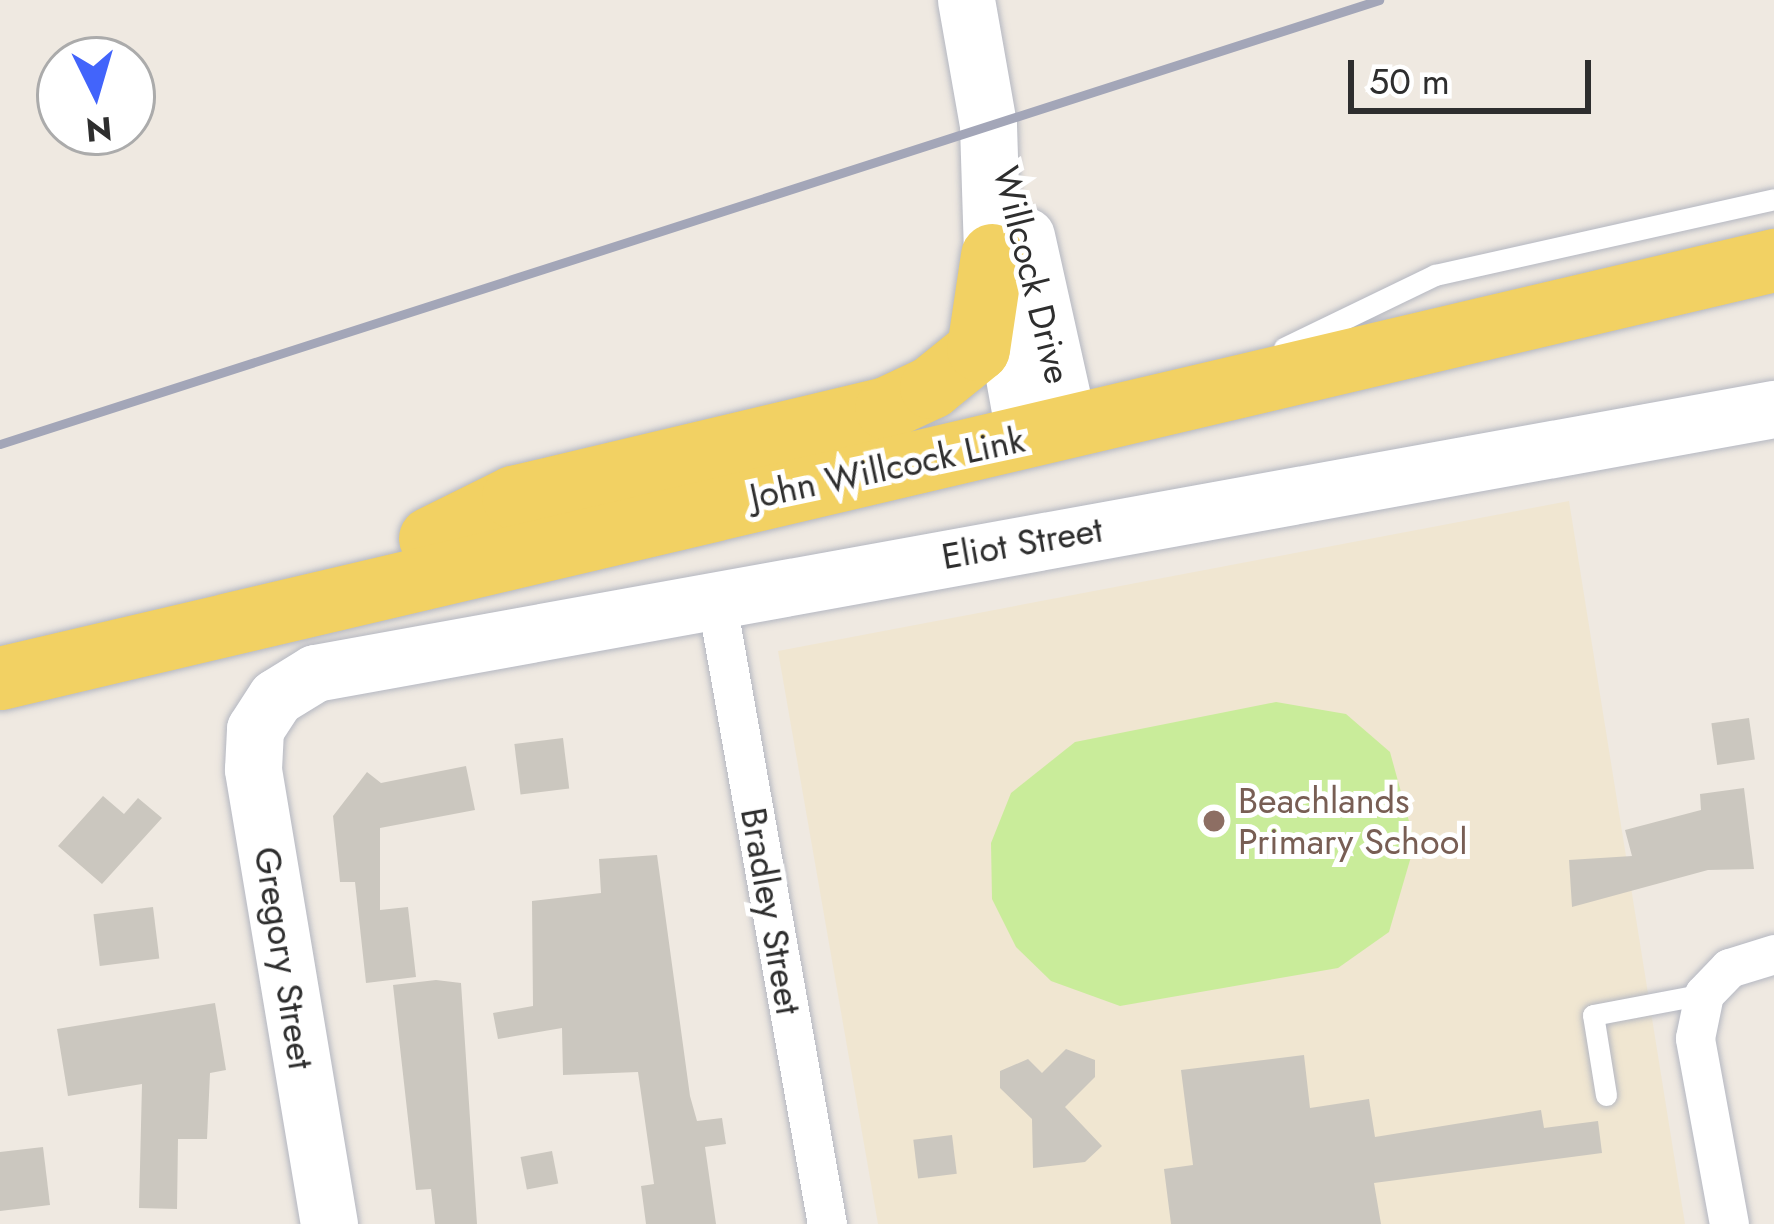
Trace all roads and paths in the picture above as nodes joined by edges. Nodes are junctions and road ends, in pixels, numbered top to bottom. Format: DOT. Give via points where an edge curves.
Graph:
graph roads {
  1 [pos="966,0"];
  2 [pos="988,125"];
  3 [pos="1774,199"];
  4 [pos="1774,243"];
  5 [pos="992,254"];
  6 [pos="1774,260"];
  7 [pos="1284,348"];
  8 [pos="1774,409"];
  9 [pos="1043,415"];
  10 [pos="430,538"];
  11 [pos="716,598"];
  12 [pos="218,626"];
  13 [pos="0,634"];
  14 [pos="0,678"];
  15 [pos="276,697"];
  16 [pos="0,705"];
  17 [pos="1774,954"];
  18 [pos="1704,994"];
  19 [pos="1606,1095"];
  20 [pos="329,1224"];
  21 [pos="826,1224"];
  22 [pos="1729,1224"];
  1 -- 2 [label="street, Willcock Drive"];
  2 -- 5 [label="street, Willcock Drive"];
  2 -- 9 [label="street, Willcock Drive" via="1012,171"];
  3 -- 7 [label="lane" via="1435,275"];
  4 -- 7 [label="main road, John Willcock Link"];
  5 -- 9 [label="street, Willcock Drive"];
  5 -- 10 [label="main road" via="979,350 931,387 886,408 513,497"];
  6 -- 9 [label="main road, John Willcock Link"];
  7 -- 9 [label="main road, John Willcock Link"];
  8 -- 11 [label="street, Eliot Street"];
  9 -- 10 [label="main road, John Willcock Link"];
  9 -- 12 [label="main road, John Willcock Link"];
  10 -- 13 [label="main road, John Willcock Link"];
  11 -- 15 [label="street, Eliot Street" via="368,659"];
  11 -- 21 [label="street, Bradley Street"];
  12 -- 14 [label="main road, John Willcock Link"];
  12 -- 16 [label="main road" via="147,662"];
  15 -- 20 [label="street, Gregory Street" via="255,729 253,769"];
  17 -- 18 [label="street" via="1729,968"];
  18 -- 19 [label="lane" via="1593,1015"];
  18 -- 22 [label="street" via="1695,1038"];
}
